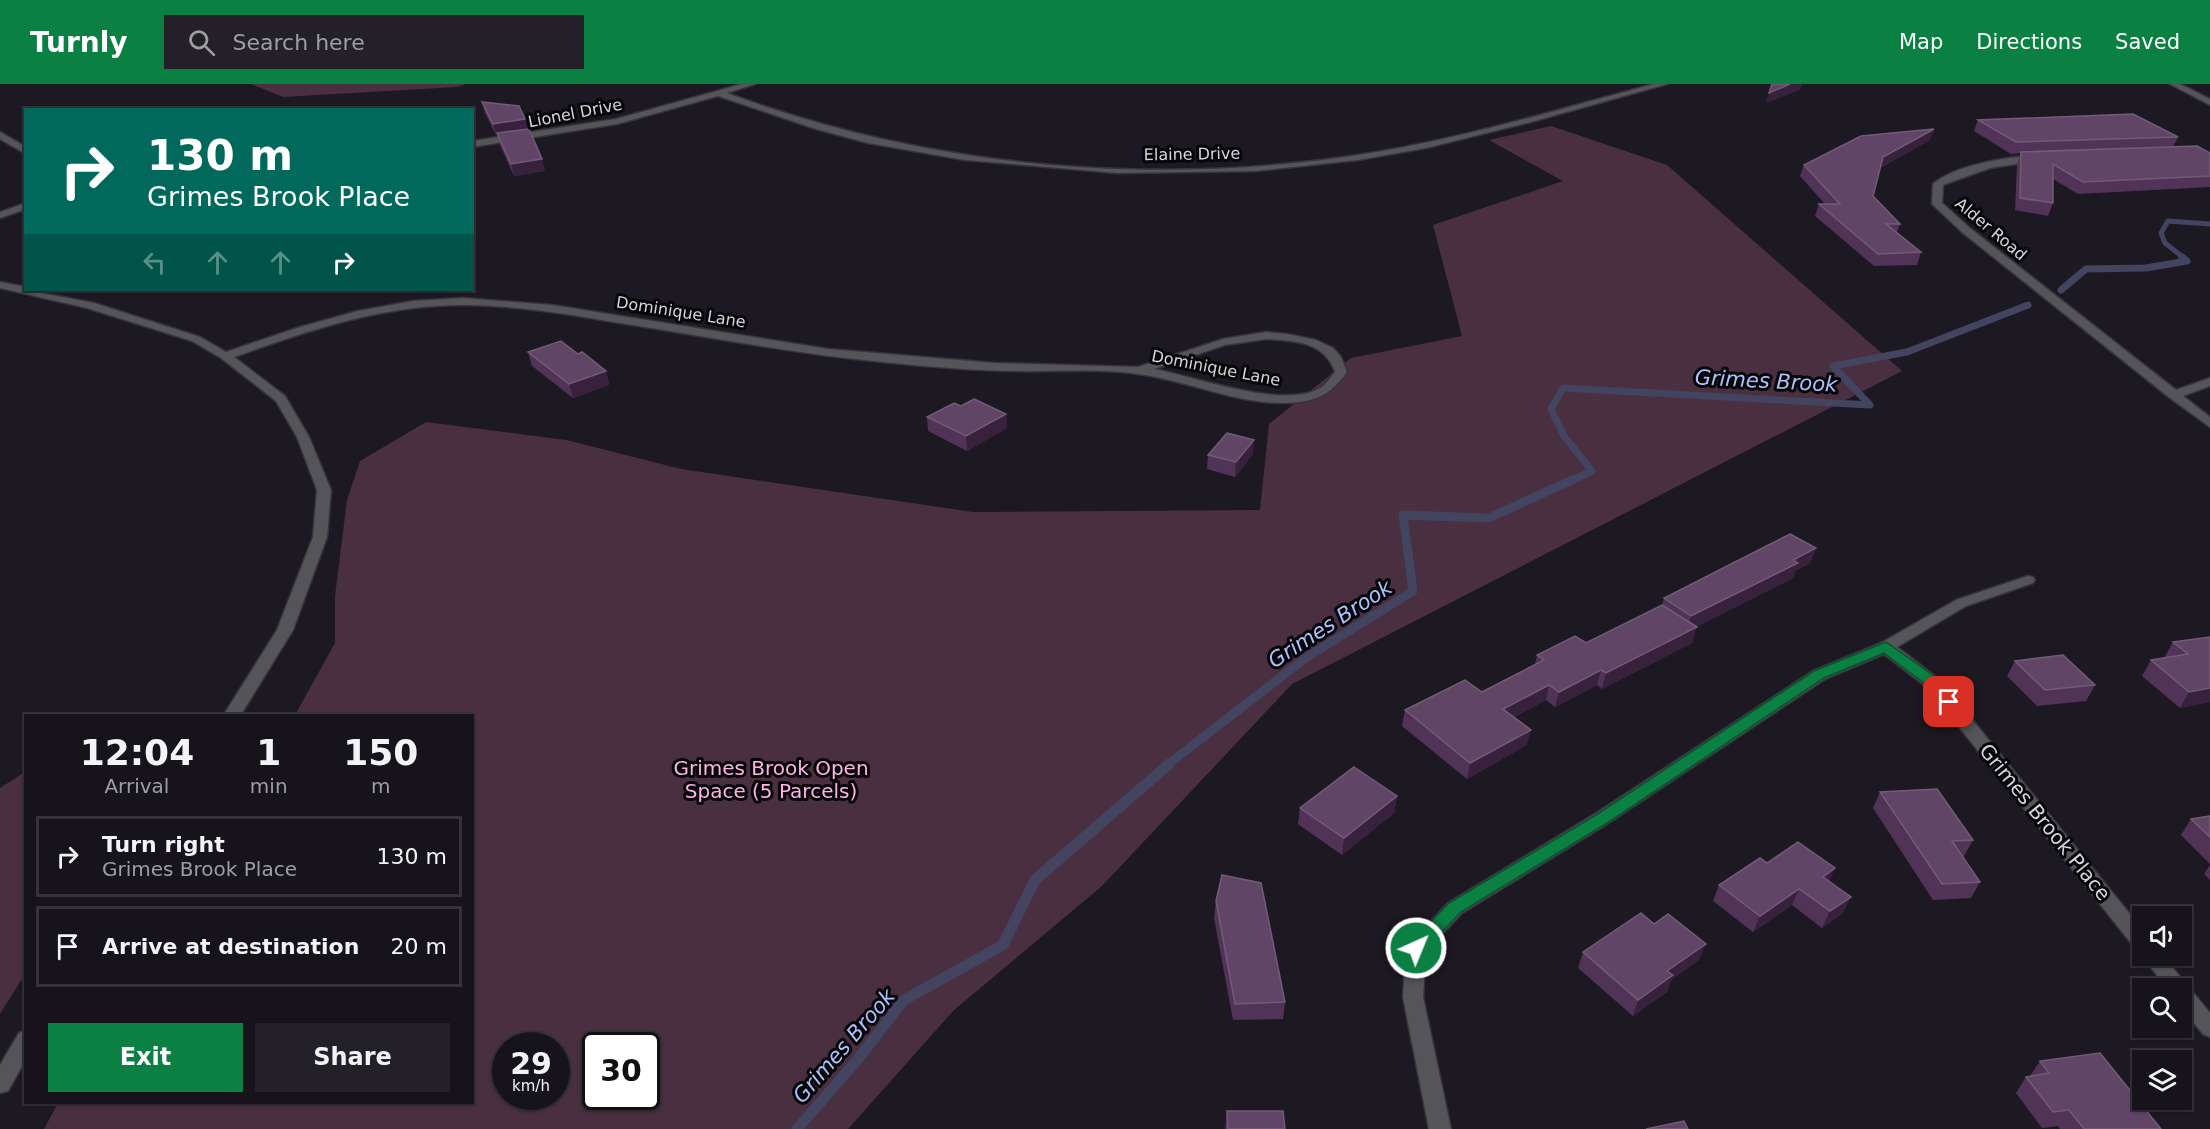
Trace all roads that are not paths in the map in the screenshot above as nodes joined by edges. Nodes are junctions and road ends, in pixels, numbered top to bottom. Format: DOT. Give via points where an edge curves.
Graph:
graph roads {
  1 [pos="751,84"];
  2 [pos="1663,84"];
  3 [pos="2174,84"];
  4 [pos="721,94"];
  5 [pos="2210,102"];
  6 [pos="0,135"];
  7 [pos="474,144"];
  8 [pos="24,150"];
  9 [pos="2051,157"];
  10 [pos="24,207"];
  11 [pos="0,215"];
  12 [pos="0,285"];
  13 [pos="24,290"];
  14 [pos="27,291"];
  15 [pos="225,356"];
  16 [pos="1140,370"];
  17 [pos="2210,382"];
  18 [pos="2174,394"];
  19 [pos="2210,423"];
  20 [pos="2028,580"];
  21 [pos="1886,647"];
  22 [pos="232,714"];
  23 [pos="2132,931"];
  24 [pos="2160,966"];
  25 [pos="2170,978"];
  26 [pos="2192,1005"];
  27 [pos="2210,1028"];
  28 [pos="24,1042"];
  29 [pos="0,1084"];
  30 [pos="1440,1129"];
  1 -- 4 [label="street, Lionel Drive"];
  2 -- 4 [label="street, Elaine Drive" via="1459,139 1389,153 1278,167 1163,171 978,161 914,152 866,142"];
  3 -- 5 [label="street"];
  4 -- 7 [label="street, Lionel Drive" via="617,121"];
  6 -- 8 [label="street"];
  9 -- 18 [label="street, Alder Road" via="2009,159 1969,169 1938,184 1937,204"];
  10 -- 11 [label="street"];
  12 -- 13 [label="street"];
  14 -- 15 [label="street" via="90,305 196,339"];
  15 -- 16 [label="street, Dominique Lane" via="300,330 388,308 486,301 887,359 993,367"];
  15 -- 22 [label="street" via="281,399 303,437 324,490 320,537 285,630"];
  16 -- 16 [label="street, Dominique Lane" via="1263,398 1290,399 1318,395 1336,384 1341,372 1334,355 1316,344 1269,335 1241,336"];
  17 -- 18 [label="street"];
  18 -- 19 [label="street"];
  20 -- 21 [label="street" via="1961,603"];
  21 -- 23 [label="street, Grimes Brook Place" via="1934,684"];
  21 -- 30 [label="street" via="1819,675 1601,819 1455,908 1416,948 1413,997"];
  24 -- 25 [label="street"];
  26 -- 27 [label="street"];
  28 -- 29 [label="street"];
}
